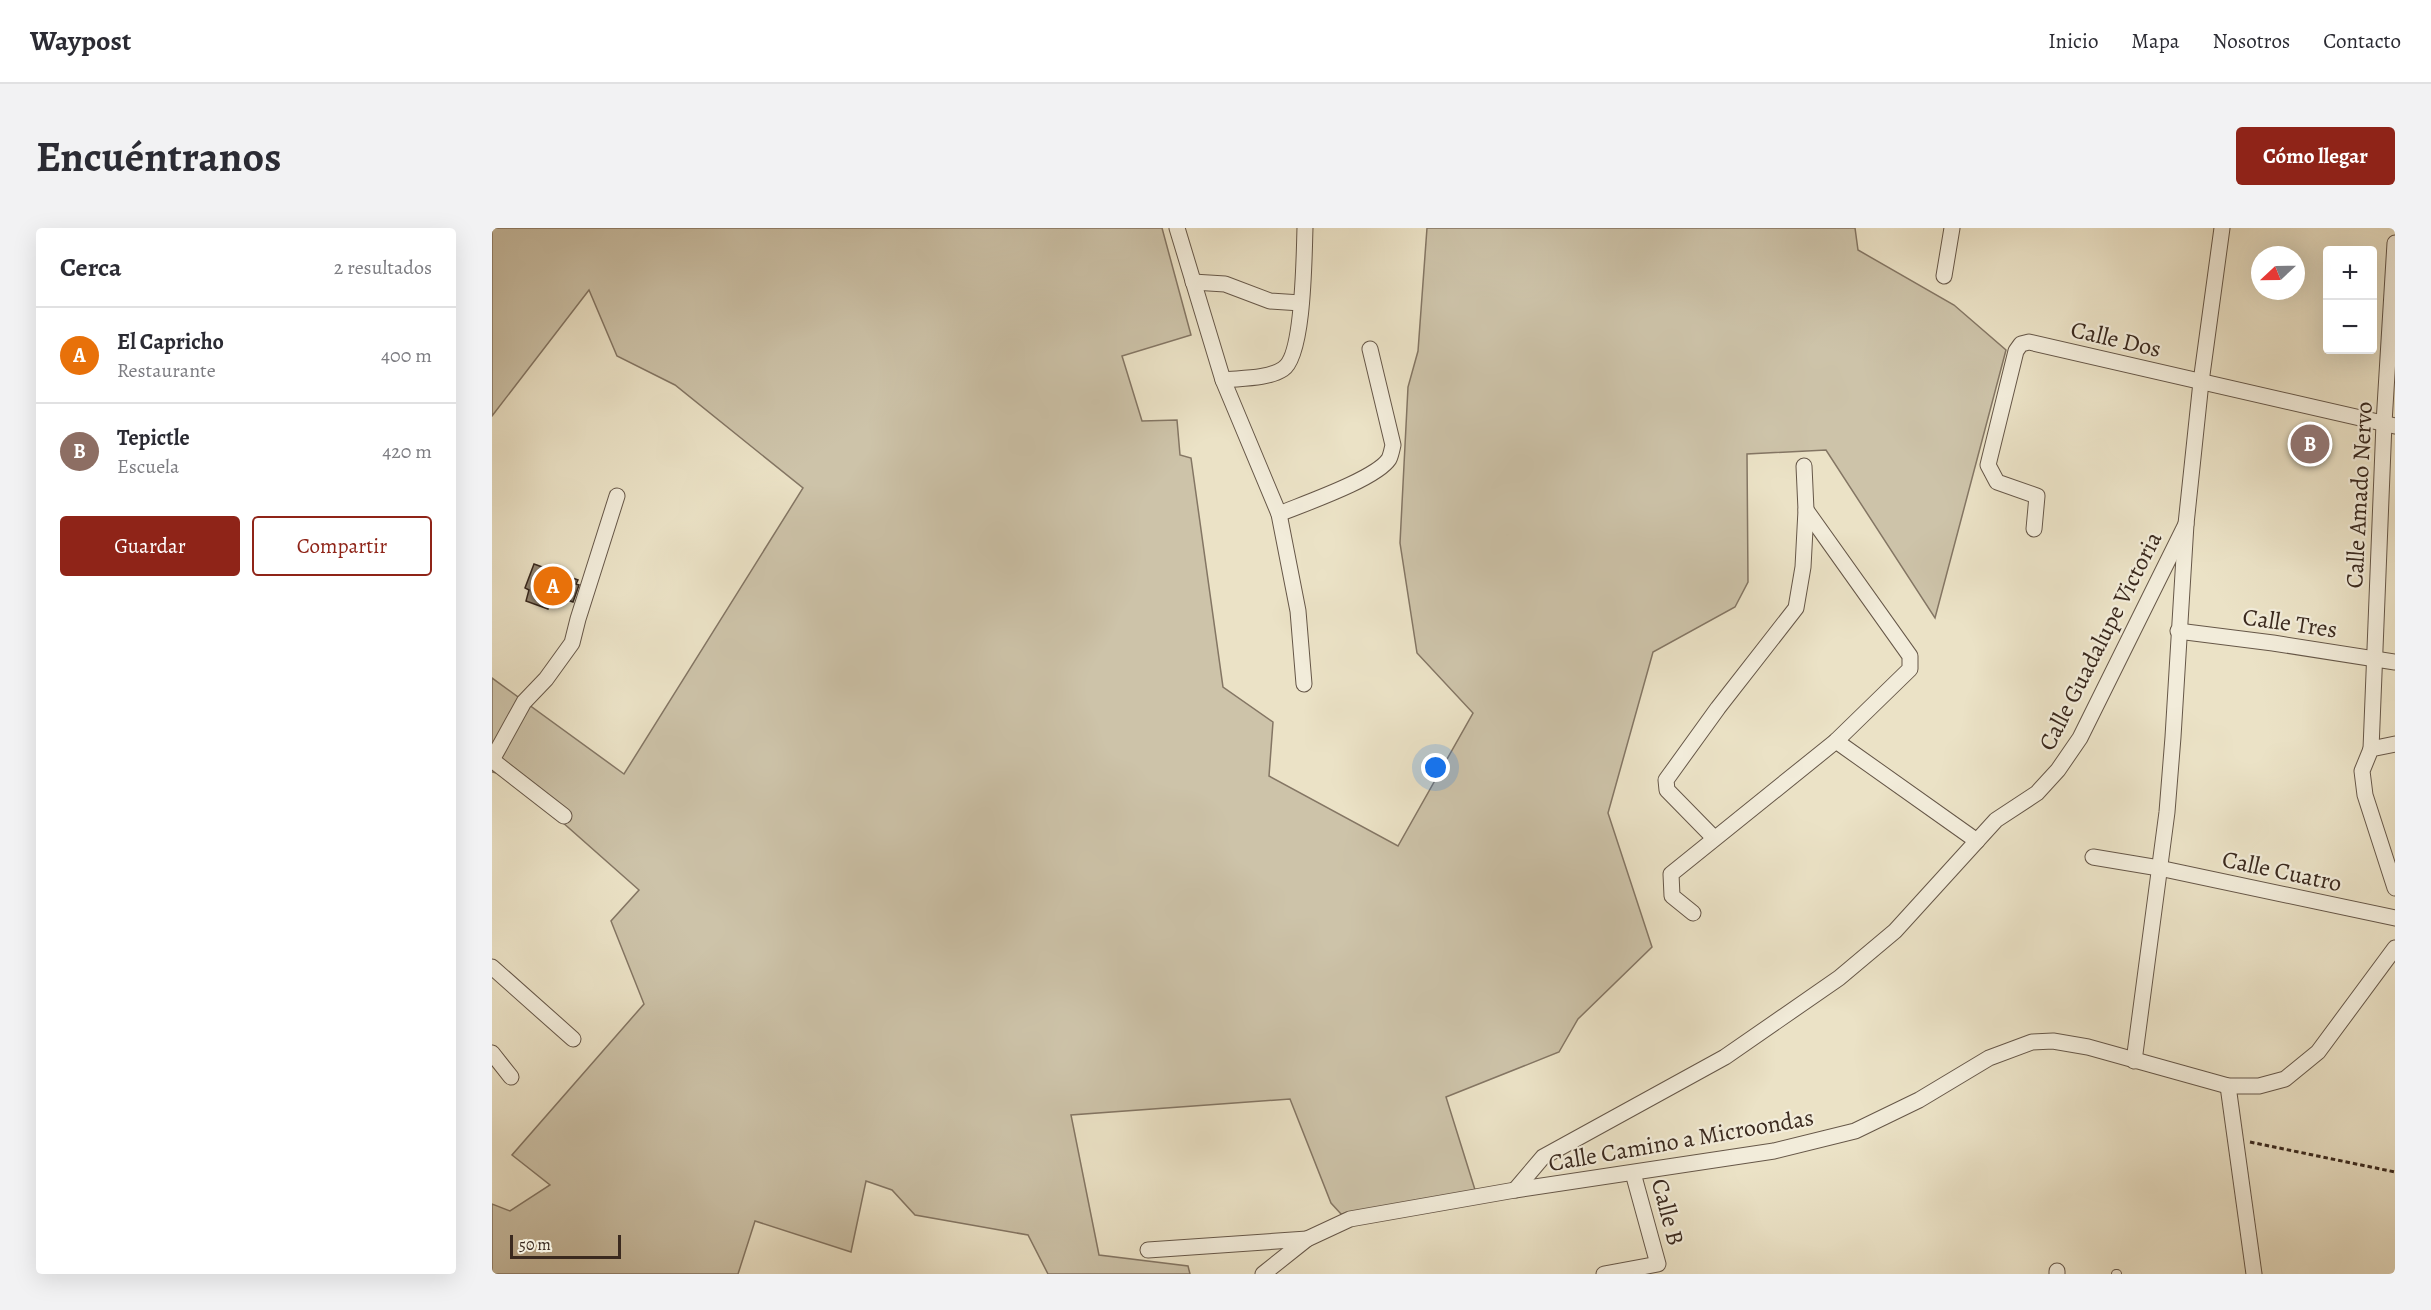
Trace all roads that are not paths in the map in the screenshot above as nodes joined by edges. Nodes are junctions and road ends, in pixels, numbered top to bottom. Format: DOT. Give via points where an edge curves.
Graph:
graph roads {
  1 [pos="1177,228"];
  2 [pos="1305,228"];
  3 [pos="1952,228"];
  4 [pos="2222,228"];
  5 [pos="2395,243"];
  6 [pos="1944,276"];
  7 [pos="1193,282"];
  8 [pos="1302,303"];
  9 [pos="1370,349"];
  10 [pos="1223,380"];
  11 [pos="2201,382"];
  12 [pos="2390,425"];
  13 [pos="1804,466"];
  14 [pos="617,496"];
  15 [pos="1806,510"];
  16 [pos="1279,514"];
  17 [pos="2186,524"];
  18 [pos="2034,529"];
  19 [pos="2178,631"];
  20 [pos="2374,657"];
  21 [pos="2395,662"];
  22 [pos="1304,684"];
  23 [pos="1836,741"];
  24 [pos="2395,744"];
  25 [pos="2371,749"];
  26 [pos="492,760"];
  27 [pos="564,816"];
  28 [pos="1714,838"];
  29 [pos="1977,841"];
  30 [pos="2093,857"];
  31 [pos="2159,868"];
  32 [pos="2395,888"];
  33 [pos="1692,913"];
  34 [pos="2395,918"];
  35 [pos="2395,948"];
  36 [pos="492,967"];
  37 [pos="573,1039"];
  38 [pos="492,1053"];
  39 [pos="2134,1061"];
  40 [pos="511,1077"];
  41 [pos="2228,1086"];
  42 [pos="1634,1173"];
  43 [pos="1515,1190"];
  44 [pos="1306,1239"];
  45 [pos="1148,1250"];
  46 [pos="1263,1274"];
  47 [pos="1604,1274"];
  48 [pos="2254,1274"];
  1 -- 7 [label="street"];
  2 -- 8 [label="street"];
  3 -- 6 [label="street"];
  4 -- 11 [label="street, Calle Guadalupe Victoria"];
  5 -- 12 [label="street, Calle Amado Nervo"];
  7 -- 8 [label="street" via="1225,284 1270,301"];
  7 -- 10 [label="street"];
  8 -- 10 [label="street" via="1294,351 1284,369"];
  9 -- 16 [label="street" via="1394,445 1389,459 1350,484"];
  10 -- 16 [label="street"];
  11 -- 12 [label="street, Calle Dos"];
  11 -- 17 [label="street, Calle Guadalupe Victoria"];
  11 -- 18 [label="street, Calle Dos" via="2030,342 2021,344 1988,465 1997,482 2037,496"];
  12 -- 20 [label="street, Calle Amado Nervo"];
  13 -- 15 [label="street"];
  14 -- 26 [label="street" via="572,643 524,702"];
  15 -- 23 [label="street" via="1910,656 1910,669"];
  15 -- 28 [label="street" via="1796,608 1666,780 1667,790"];
  16 -- 22 [label="street" via="1298,611"];
  17 -- 19 [label="street, Calle Guadalupe Victoria"];
  17 -- 29 [label="street, Calle Guadalupe Victoria" via="2080,738 2037,793 1996,820"];
  19 -- 20 [label="street, Calle Tres"];
  19 -- 31 [label="street, Calle Guadalupe Victoria" via="2173,737"];
  20 -- 21 [label="street, Calle Tres"];
  20 -- 25 [label="street, Calle Amado Nervo"];
  23 -- 28 [label="street"];
  23 -- 29 [label="street"];
  24 -- 25 [label="street"];
  25 -- 32 [label="street" via="2362,771 2365,795"];
  26 -- 27 [label="street"];
  28 -- 33 [label="street" via="1671,874 1672,896"];
  29 -- 43 [label="street, Calle Guadalupe Victoria" via="1895,931 1839,978 1725,1057 1543,1157"];
  30 -- 31 [label="street, Calle Cuatro"];
  31 -- 34 [label="street, Calle Cuatro"];
  31 -- 39 [label="street, Calle Guadalupe Victoria"];
  35 -- 41 [label="street, Calle Camino a Microondas" via="2306,1064 2285,1079 2259,1086"];
  36 -- 37 [label="street"];
  38 -- 40 [label="street"];
  39 -- 41 [label="street, Calle Camino a Microondas"];
  39 -- 42 [label="street, Calle Camino a Microondas" via="2088,1047 2032,1042 1989,1058 1903,1109 1855,1131 1774,1151"];
  41 -- 48 [label="street"];
  42 -- 43 [label="street, Calle Camino a Microondas"];
  42 -- 47 [label="street, Calle B" via="1658,1264"];
  43 -- 44 [label="street, Calle Camino a Microondas" via="1350,1219"];
  44 -- 45 [label="street"];
  44 -- 46 [label="street, Calle Camino a Microondas"];
}
